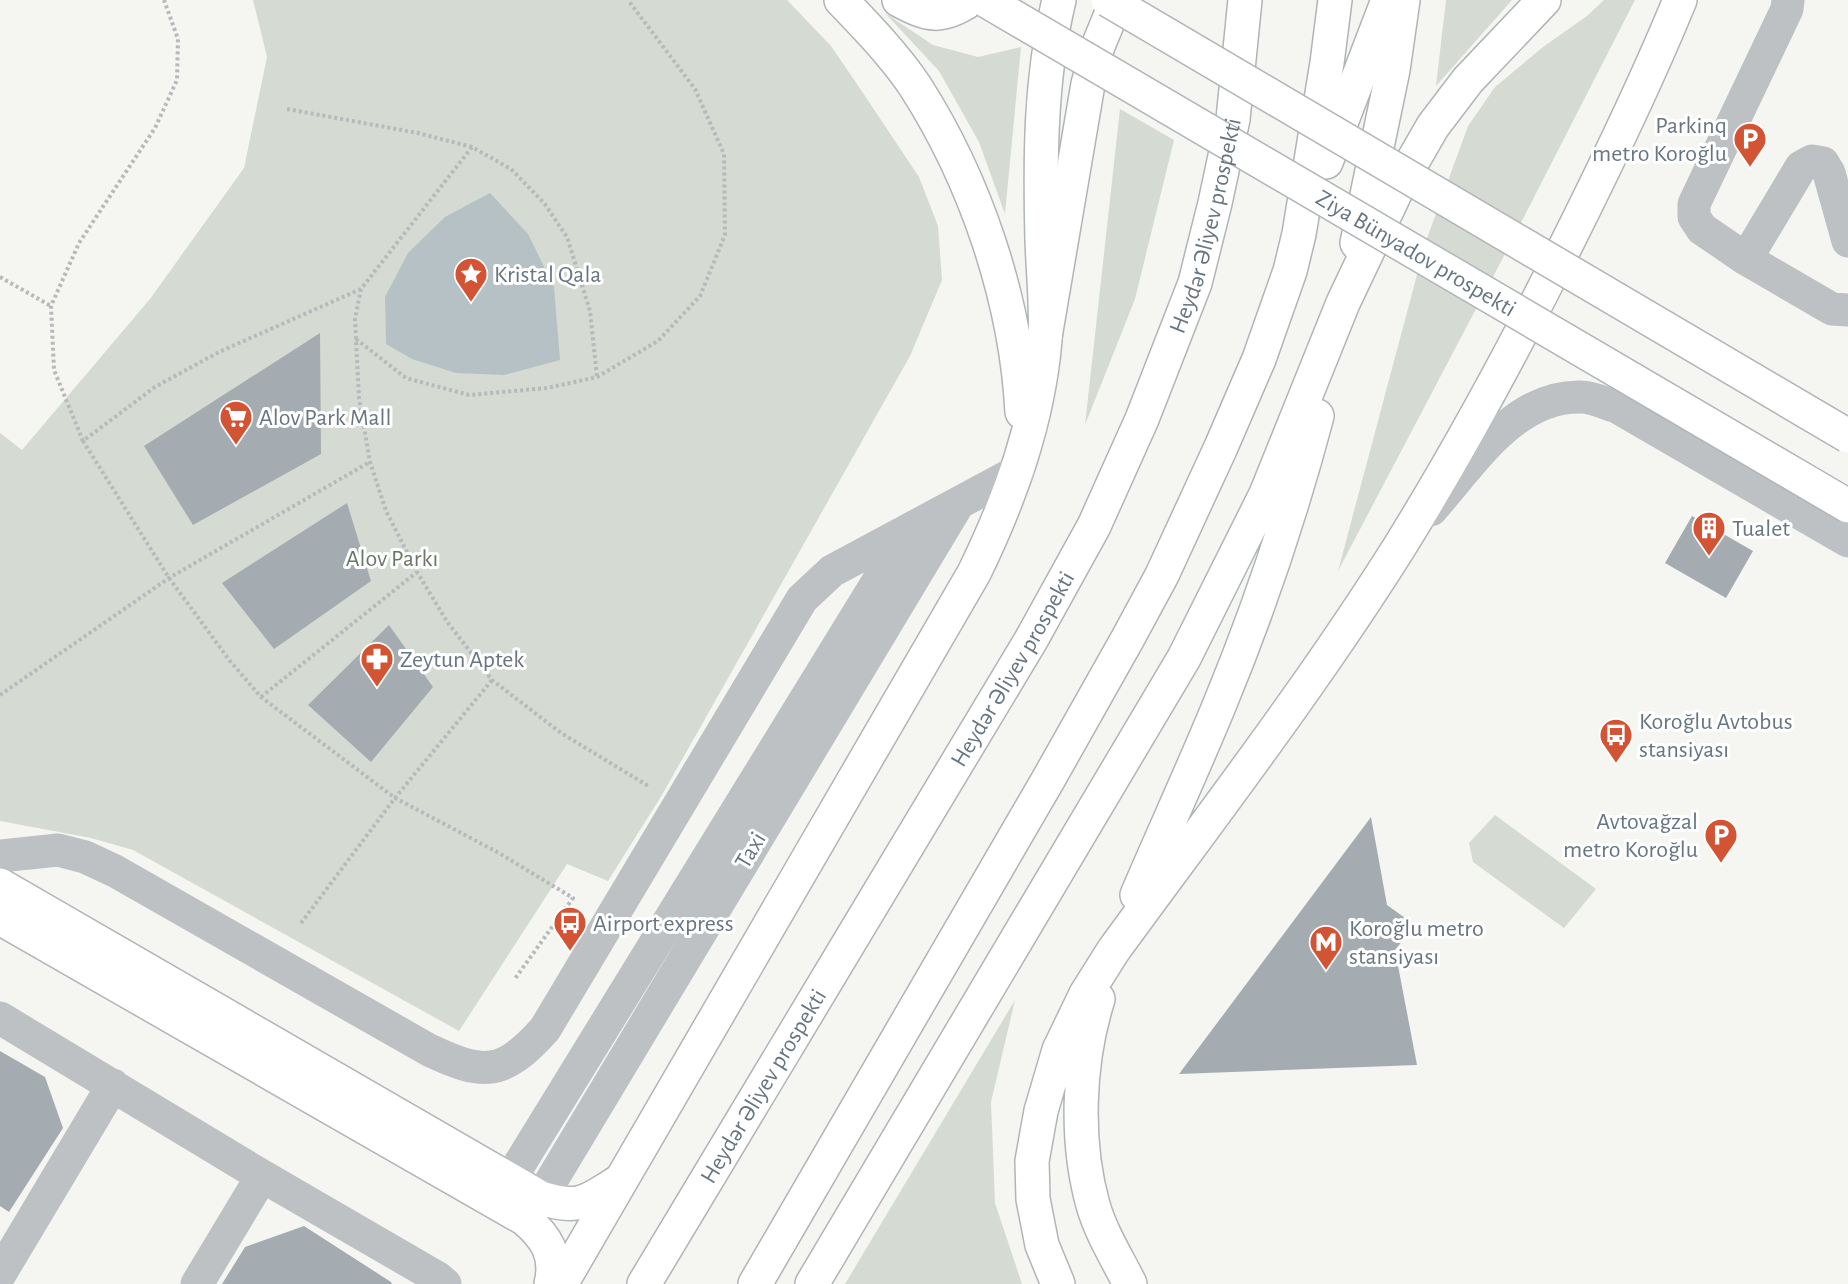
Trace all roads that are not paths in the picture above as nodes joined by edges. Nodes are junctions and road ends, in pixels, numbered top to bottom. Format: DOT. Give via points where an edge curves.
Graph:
graph roads {
  1 [pos="841,0"];
  2 [pos="898,0"];
  3 [pos="970,0"];
  4 [pos="985,0"];
  5 [pos="1059,0"];
  6 [pos="1108,0"];
  7 [pos="1117,0"];
  8 [pos="1245,0"];
  9 [pos="1335,0"];
  10 [pos="1388,0"];
  11 [pos="1403,0"];
  12 [pos="1544,0"];
  13 [pos="1680,0"];
  14 [pos="1788,0"];
  15 [pos="1299,234"];
  16 [pos="1848,241"];
  17 [pos="1746,259"];
  18 [pos="1343,303"];
  19 [pos="1848,310"];
  20 [pos="1045,337"];
  21 [pos="1848,436"];
  22 [pos="1021,460"];
  23 [pos="959,502"];
  24 [pos="1848,506"];
  25 [pos="910,529"];
  26 [pos="1848,541"];
  27 [pos="1399,548"];
  28 [pos="0,856"];
  29 [pos="0,885"];
  30 [pos="0,918"];
  31 [pos="1113,951"];
  32 [pos="0,1018"];
  33 [pos="113,1085"];
  34 [pos="262,1176"];
  35 [pos="509,1181"];
  36 [pos="620,1181"];
  37 [pos="541,1198"];
  38 [pos="0,1274"];
  39 [pos="197,1284"];
  40 [pos="445,1284"];
  41 [pos="550,1284"];
  42 [pos="561,1284"];
  43 [pos="644,1284"];
  44 [pos="754,1284"];
  45 [pos="812,1284"];
  46 [pos="1058,1284"];
  47 [pos="1130,1284"];
  1 -- 22 [label="main road" via="876,36 914,85 947,141 977,211 1011,326 1020,379"];
  2 -- 3 [label="main road" via="938,15"];
  4 -- 24 [label="main road, Ziya Bünyadov prospekti, bridge"];
  5 -- 20 [label="main road" via="1042,107"];
  6 -- 21 [label="main road, bridge"];
  7 -- 20 [label="main road" via="1088,84"];
  8 -- 43 [label="main road, Heydər Əliyev prospekti" via="1233,119 1195,283 1142,419 1094,526 1031,640"];
  9 -- 15 [label="main road"];
  10 -- 15 [label="main road"];
  11 -- 18 [label="main road" via="1393,70"];
  12 -- 18 [label="main road" via="1468,80 1433,126 1399,185"];
  13 -- 27 [label="main road" via="1647,79 1504,368"];
  14 -- 17 [label="street" via="1694,204 1694,217 1702,229"];
  15 -- 44 [label="main road" via="1279,307 1259,359 1162,575 1048,780"];
  16 -- 17 [label="street" via="1829,173 1823,163 1812,161 1801,167"];
  17 -- 19 [label="street" via="1832,309"];
  18 -- 31 [label="main road" via="1297,491 1266,581 1220,704"];
  18 -- 45 [label="main road" via="1266,494 1184,658"];
  20 -- 22 [label="main road"];
  22 -- 23 [label="street"];
  22 -- 36 [label="main road" via="999,522 974,573"];
  23 -- 25 [label="street"];
  23 -- 37 [label="street, Taxi"];
  25 -- 28 [label="street" via="832,571 802,599 545,1029 525,1051 505,1064 486,1068 460,1064 429,1050 85,856 58,850"];
  25 -- 35 [label="street, Taxi"];
  26 -- 27 [label="street" via="1617,407 1584,397 1556,398 1528,410 1500,431"];
  27 -- 31 [label="main road" via="1303,691"];
  29 -- 35 [label="main road"];
  30 -- 41 [label="main road" via="525,1219 540,1232 551,1251 554,1272"];
  31 -- 46 [label="main road" via="1086,994 1059,1050 1041,1111 1032,1161 1033,1199 1042,1245"];
  31 -- 47 [label="main road" via="1090,1022 1081,1099 1084,1168 1093,1206"];
  32 -- 33 [label="street"];
  33 -- 34 [label="street"];
  33 -- 38 [label="street"];
  34 -- 39 [label="street"];
  34 -- 40 [label="street"];
  35 -- 37 [label="main road"];
  36 -- 37 [label="main road" via="592,1199 574,1205"];
  36 -- 42 [label="main road"];
}
